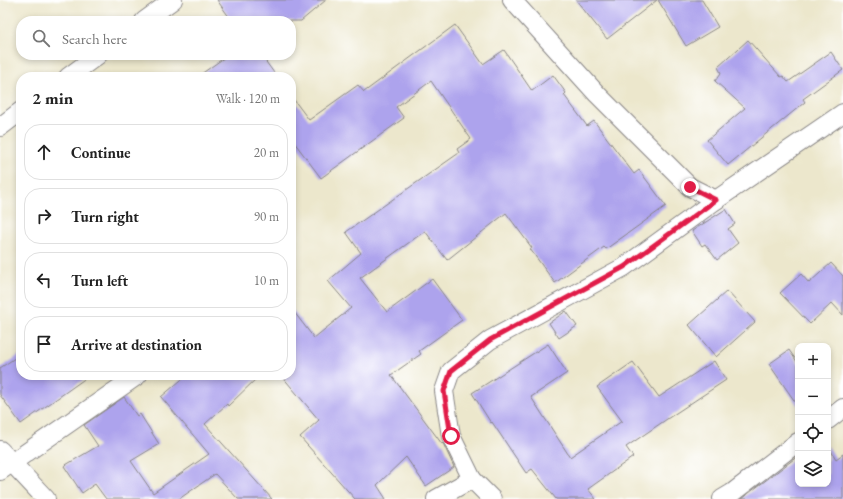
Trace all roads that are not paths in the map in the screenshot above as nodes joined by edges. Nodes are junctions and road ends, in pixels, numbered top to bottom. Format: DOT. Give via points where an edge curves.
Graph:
graph roads {
  1 [pos="173,0"];
  2 [pos="512,0"];
  3 [pos="151,16"];
  4 [pos="91,60"];
  5 [pos="75,72"];
  6 [pos="843,113"];
  7 [pos="16,115"];
  8 [pos="0,126"];
  9 [pos="716,200"];
  10 [pos="131,380"];
  11 [pos="843,408"];
  12 [pos="831,418"];
  13 [pos="795,444"];
  14 [pos="0,450"];
  15 [pos="6,467"];
  16 [pos="472,479"];
  17 [pos="46,499"];
  18 [pos="436,499"];
  19 [pos="492,499"];
  20 [pos="722,499"];
  1 -- 3 [label="street"];
  2 -- 9 [label="street" via="597,94 690,187"];
  4 -- 5 [label="street"];
  6 -- 9 [label="street"];
  7 -- 8 [label="street"];
  9 -- 16 [label="street" via="624,267 490,340 451,371 444,391 451,436"];
  10 -- 15 [label="street"];
  11 -- 12 [label="street"];
  13 -- 20 [label="street"];
  14 -- 15 [label="street"];
  15 -- 17 [label="street"];
  16 -- 18 [label="street"];
  16 -- 19 [label="street"];
}
